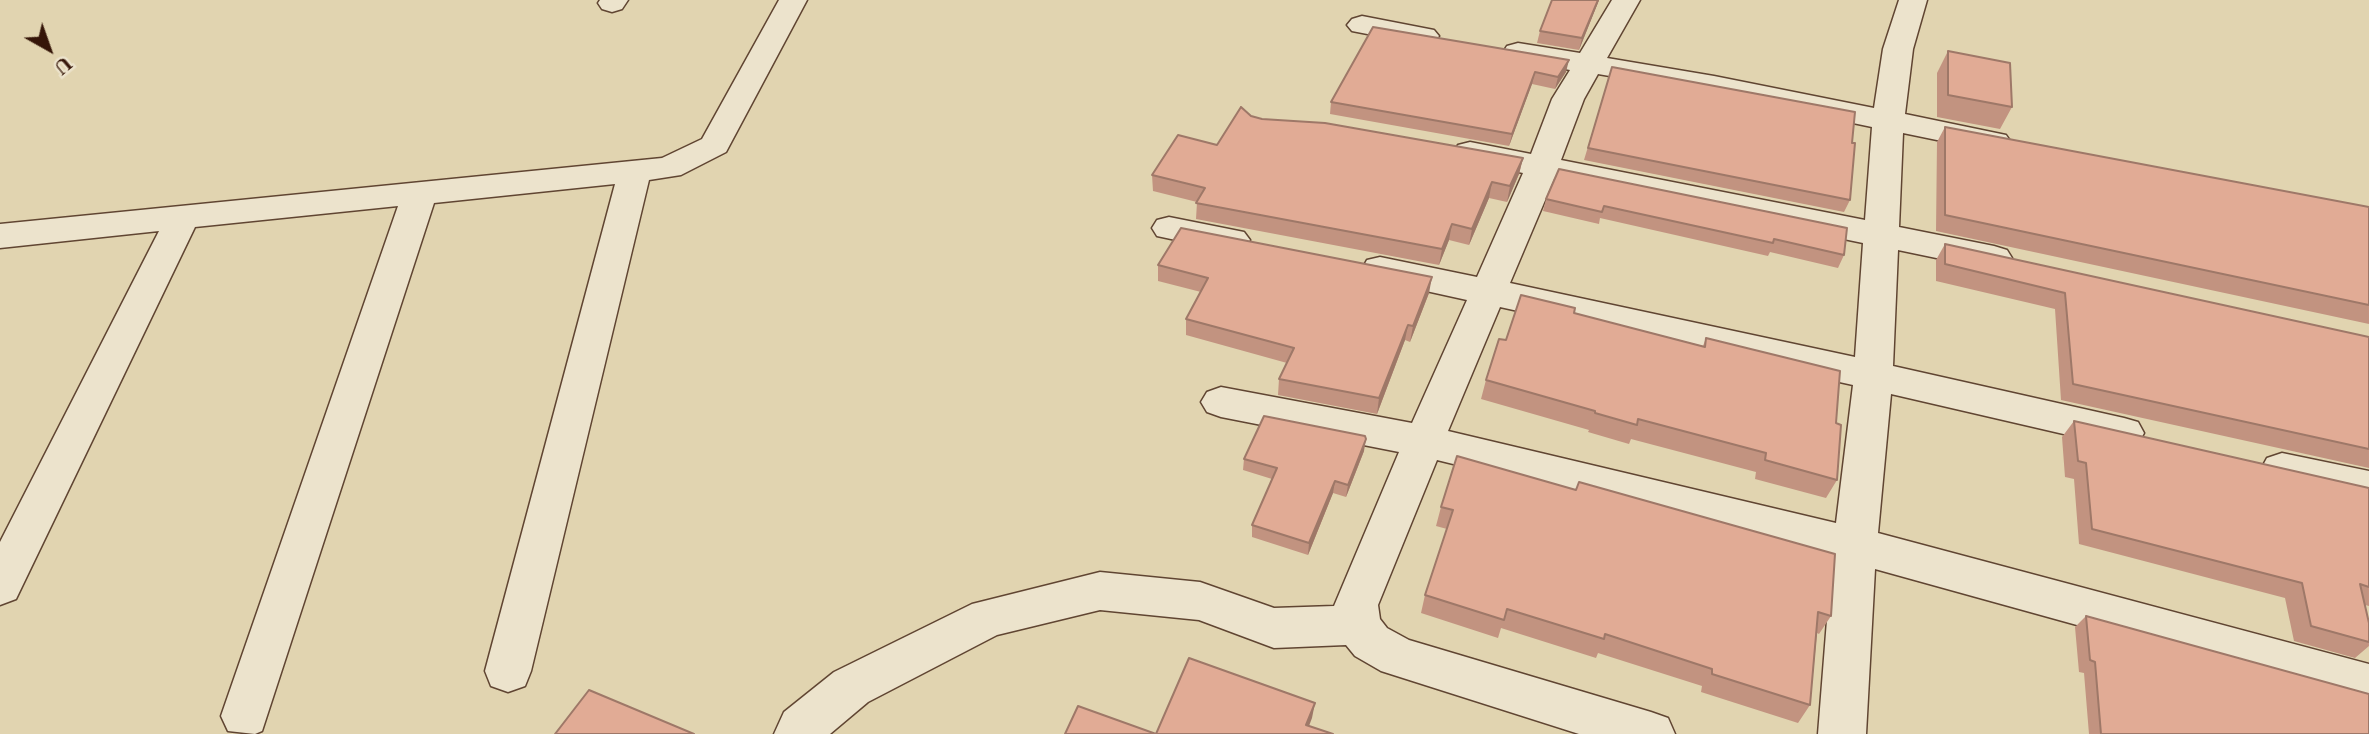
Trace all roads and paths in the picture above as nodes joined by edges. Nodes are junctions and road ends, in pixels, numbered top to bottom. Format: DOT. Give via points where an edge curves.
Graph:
graph roads {
  1 [pos="793,0"];
  2 [pos="1626,0"];
  3 [pos="1913,0"];
  4 [pos="1362,25"];
  5 [pos="1454,41"];
  6 [pos="1494,48"];
  7 [pos="1587,64"];
  8 [pos="1888,121"];
  9 [pos="1439,146"];
  10 [pos="2018,146"];
  11 [pos="1543,165"];
  12 [pos="635,171"];
  13 [pos="420,193"];
  14 [pos="183,217"];
  15 [pos="1169,228"];
  16 [pos="1883,234"];
  17 [pos="0,236"];
  18 [pos="1261,246"];
  19 [pos="1340,261"];
  20 [pos="2020,264"];
  21 [pos="1489,290"];
  22 [pos="1873,377"];
  23 [pos="1221,402"];
  24 [pos="1423,441"];
  25 [pos="2163,442"];
  26 [pos="2253,462"];
  27 [pos="2369,488"];
  28 [pos="1855,545"];
  29 [pos="0,586"];
  30 [pos="1358,625"];
  31 [pos="508,671"];
  32 [pos="2369,685"];
  33 [pos="245,716"];
  34 [pos="798,734"];
  35 [pos="1651,734"];
  36 [pos="1842,734"];
  1 -- 12 [label="street" via="715,145 669,168"];
  2 -- 7 [label="street"];
  3 -- 8 [label="street" via="1898,49"];
  4 -- 5 [label="street"];
  6 -- 7 [label="street"];
  7 -- 8 [label="street"];
  7 -- 11 [label="street"];
  8 -- 10 [label="street"];
  8 -- 16 [label="street"];
  9 -- 11 [label="street"];
  11 -- 16 [label="street"];
  11 -- 21 [label="street"];
  12 -- 13 [label="street"];
  12 -- 31 [label="street"];
  13 -- 14 [label="street"];
  13 -- 33 [label="street"];
  14 -- 17 [label="street"];
  14 -- 29 [label="street"];
  15 -- 18 [label="street"];
  16 -- 20 [label="street"];
  16 -- 22 [label="street"];
  19 -- 21 [label="street"];
  21 -- 22 [label="street"];
  21 -- 24 [label="street"];
  22 -- 25 [label="street"];
  22 -- 28 [label="street"];
  23 -- 24 [label="street"];
  24 -- 28 [label="street"];
  24 -- 30 [label="street" via="1356,605"];
  26 -- 27 [label="street"];
  28 -- 32 [label="street"];
  28 -- 36 [label="street"];
  30 -- 34 [label="street" via="1274,628 1200,600 1100,591 988,618 851,687"];
  30 -- 35 [label="street" via="1371,642 1397,657"];
}
